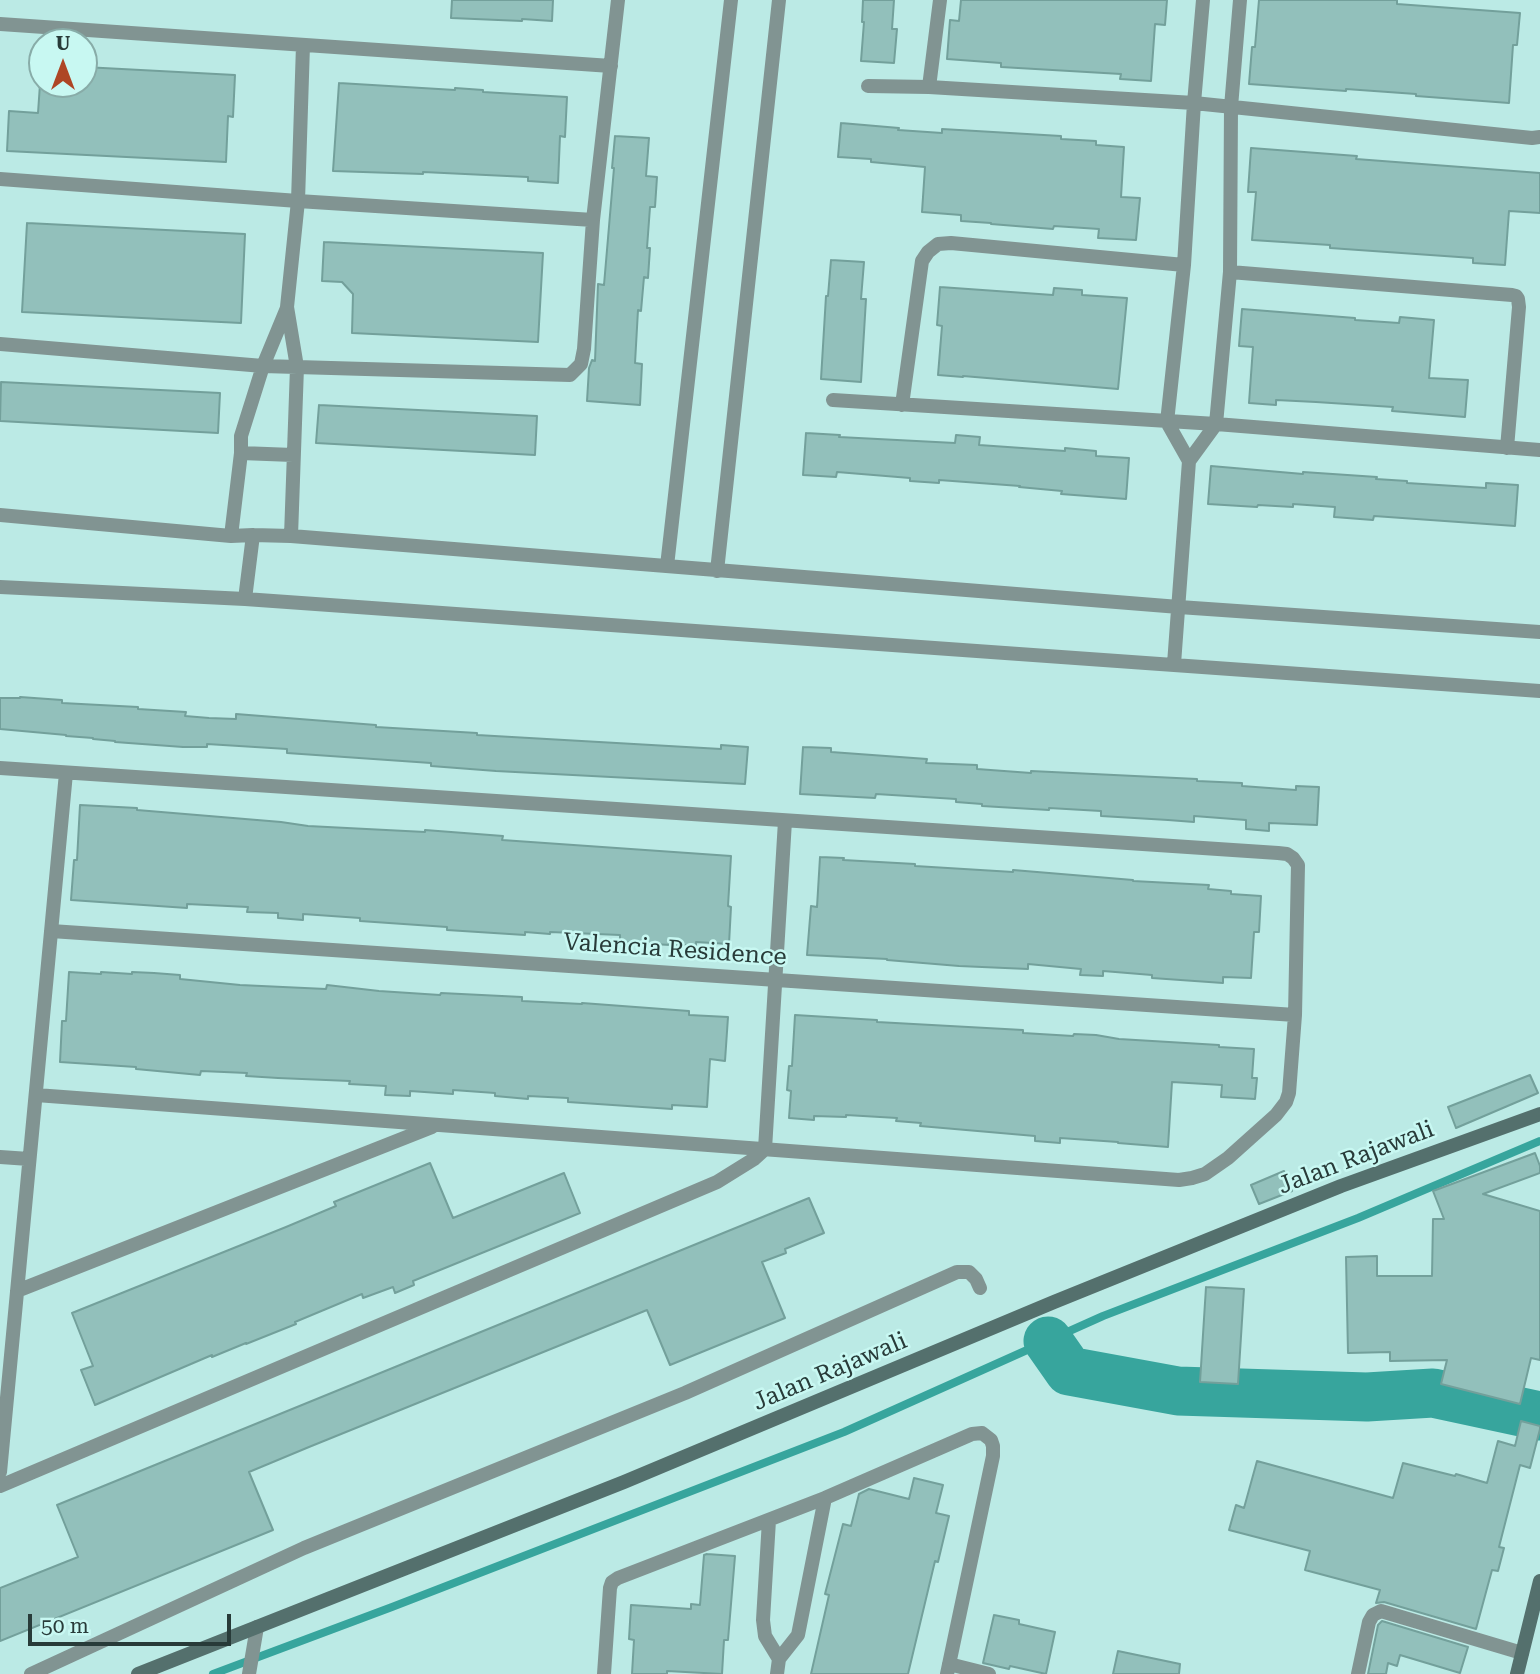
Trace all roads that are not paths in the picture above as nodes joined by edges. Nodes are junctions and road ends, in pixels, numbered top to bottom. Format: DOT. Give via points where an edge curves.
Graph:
graph roads {
  1 [pos="618,0"];
  2 [pos="731,0"];
  3 [pos="779,0"];
  4 [pos="940,0"];
  5 [pos="1203,0"];
  6 [pos="1240,0"];
  7 [pos="0,24"];
  8 [pos="303,45"];
  9 [pos="611,66"];
  10 [pos="868,86"];
  11 [pos="929,88"];
  12 [pos="1194,103"];
  13 [pos="1231,107"];
  14 [pos="1540,137"];
  15 [pos="0,179"];
  16 [pos="298,201"];
  17 [pos="593,220"];
  18 [pos="1184,265"];
  19 [pos="1230,272"];
  20 [pos="287,307"];
  21 [pos="0,344"];
  22 [pos="263,366"];
  23 [pos="297,367"];
  24 [pos="833,401"];
  25 [pos="902,405"];
  26 [pos="1167,422"];
  27 [pos="1216,424"];
  28 [pos="1507,448"];
  29 [pos="1540,450"];
  30 [pos="241,453"];
  31 [pos="293,455"];
  32 [pos="1189,461"];
  33 [pos="0,515"];
  34 [pos="253,535"];
  35 [pos="231,536"];
  36 [pos="290,536"];
  37 [pos="667,565"];
  38 [pos="717,571"];
  39 [pos="0,587"];
  40 [pos="244,599"];
  41 [pos="1179,607"];
  42 [pos="1540,632"];
  43 [pos="1174,664"];
  44 [pos="1540,691"];
  45 [pos="0,768"];
  46 [pos="66,773"];
  47 [pos="785,821"];
  48 [pos="51,931"];
  49 [pos="775,980"];
  50 [pos="1295,1015"];
  51 [pos="36,1095"];
  52 [pos="1540,1114"];
  53 [pos="437,1125"];
  54 [pos="765,1149"];
  55 [pos="0,1157"];
  56 [pos="29,1159"];
  57 [pos="980,1288"];
  58 [pos="17,1291"];
  59 [pos="0,1472"];
  60 [pos="0,1486"];
  61 [pos="825,1498"];
  62 [pos="769,1520"];
  63 [pos="1540,1581"];
  64 [pos="257,1627"];
  65 [pos="1522,1653"];
  66 [pos="779,1659"];
  67 [pos="250,1669"];
  68 [pos="948,1669"];
  69 [pos="31,1674"];
  70 [pos="138,1674"];
  71 [pos="604,1674"];
  72 [pos="777,1674"];
  73 [pos="989,1674"];
  74 [pos="1358,1674"];
  75 [pos="1517,1674"];
  1 -- 9 [label="street"];
  2 -- 37 [label="street"];
  3 -- 38 [label="street"];
  4 -- 11 [label="street"];
  5 -- 12 [label="street"];
  6 -- 13 [label="street"];
  7 -- 8 [label="street"];
  8 -- 9 [label="street"];
  8 -- 16 [label="street"];
  9 -- 17 [label="street"];
  10 -- 11 [label="street"];
  11 -- 12 [label="street"];
  12 -- 13 [label="street"];
  12 -- 18 [label="street"];
  13 -- 14 [label="street"];
  13 -- 19 [label="street"];
  15 -- 16 [label="street"];
  16 -- 17 [label="street"];
  16 -- 20 [label="street"];
  17 -- 23 [label="street" via="584,349 581,364 569,374"];
  18 -- 25 [label="street" via="938,244 922,261"];
  18 -- 26 [label="street"];
  19 -- 27 [label="street"];
  19 -- 28 [label="street" via="1516,296 1519,307"];
  20 -- 22 [label="street"];
  20 -- 23 [label="street"];
  21 -- 22 [label="street"];
  22 -- 23 [label="street"];
  22 -- 30 [label="street" via="241,436"];
  23 -- 31 [label="street"];
  24 -- 25 [label="street"];
  25 -- 26 [label="street"];
  26 -- 27 [label="street"];
  26 -- 32 [label="street"];
  27 -- 28 [label="street"];
  27 -- 32 [label="street"];
  28 -- 29 [label="street"];
  30 -- 31 [label="street"];
  30 -- 35 [label="street"];
  31 -- 36 [label="street"];
  32 -- 41 [label="street"];
  33 -- 35 [label="street"];
  34 -- 35 [label="street"];
  34 -- 36 [label="street"];
  34 -- 40 [label="street"];
  36 -- 37 [label="street"];
  37 -- 38 [label="street"];
  38 -- 41 [label="street"];
  39 -- 40 [label="street"];
  40 -- 43 [label="street"];
  41 -- 42 [label="street"];
  41 -- 43 [label="street"];
  43 -- 44 [label="street"];
  45 -- 46 [label="street"];
  46 -- 47 [label="street"];
  46 -- 48 [label="street"];
  47 -- 49 [label="street"];
  47 -- 50 [label="street" via="1287,854 1298,865"];
  48 -- 49 [label="street, Valencia Residence"];
  48 -- 51 [label="street"];
  49 -- 50 [label="street, Valencia Residence"];
  49 -- 54 [label="street"];
  50 -- 54 [label="street" via="1289,1093 1282,1109 1227,1158 1192,1178"];
  51 -- 53 [label="street"];
  51 -- 56 [label="street"];
  52 -- 64 [label="street, Jalan Rajawali" via="1341,1186 624,1482"];
  53 -- 54 [label="street"];
  53 -- 58 [label="street"];
  54 -- 60 [label="street" via="717,1182"];
  55 -- 56 [label="street"];
  56 -- 58 [label="street"];
  57 -- 69 [label="street" via="969,1272 957,1272 685,1393 304,1548"];
  58 -- 59 [label="street"];
  61 -- 62 [label="street"];
  61 -- 66 [label="street" via="798,1635"];
  61 -- 68 [label="street" via="972,1434 982,1433 991,1440 993,1456"];
  62 -- 66 [label="street" via="763,1620 765,1636"];
  62 -- 71 [label="street" via="612,1582"];
  63 -- 65 [label="street"];
  64 -- 67 [label="street"];
  64 -- 70 [label="street, Jalan Rajawali"];
  65 -- 74 [label="street" via="1381,1611 1370,1622"];
  65 -- 75 [label="street"];
  66 -- 72 [label="street"];
  68 -- 73 [label="street"];
}
